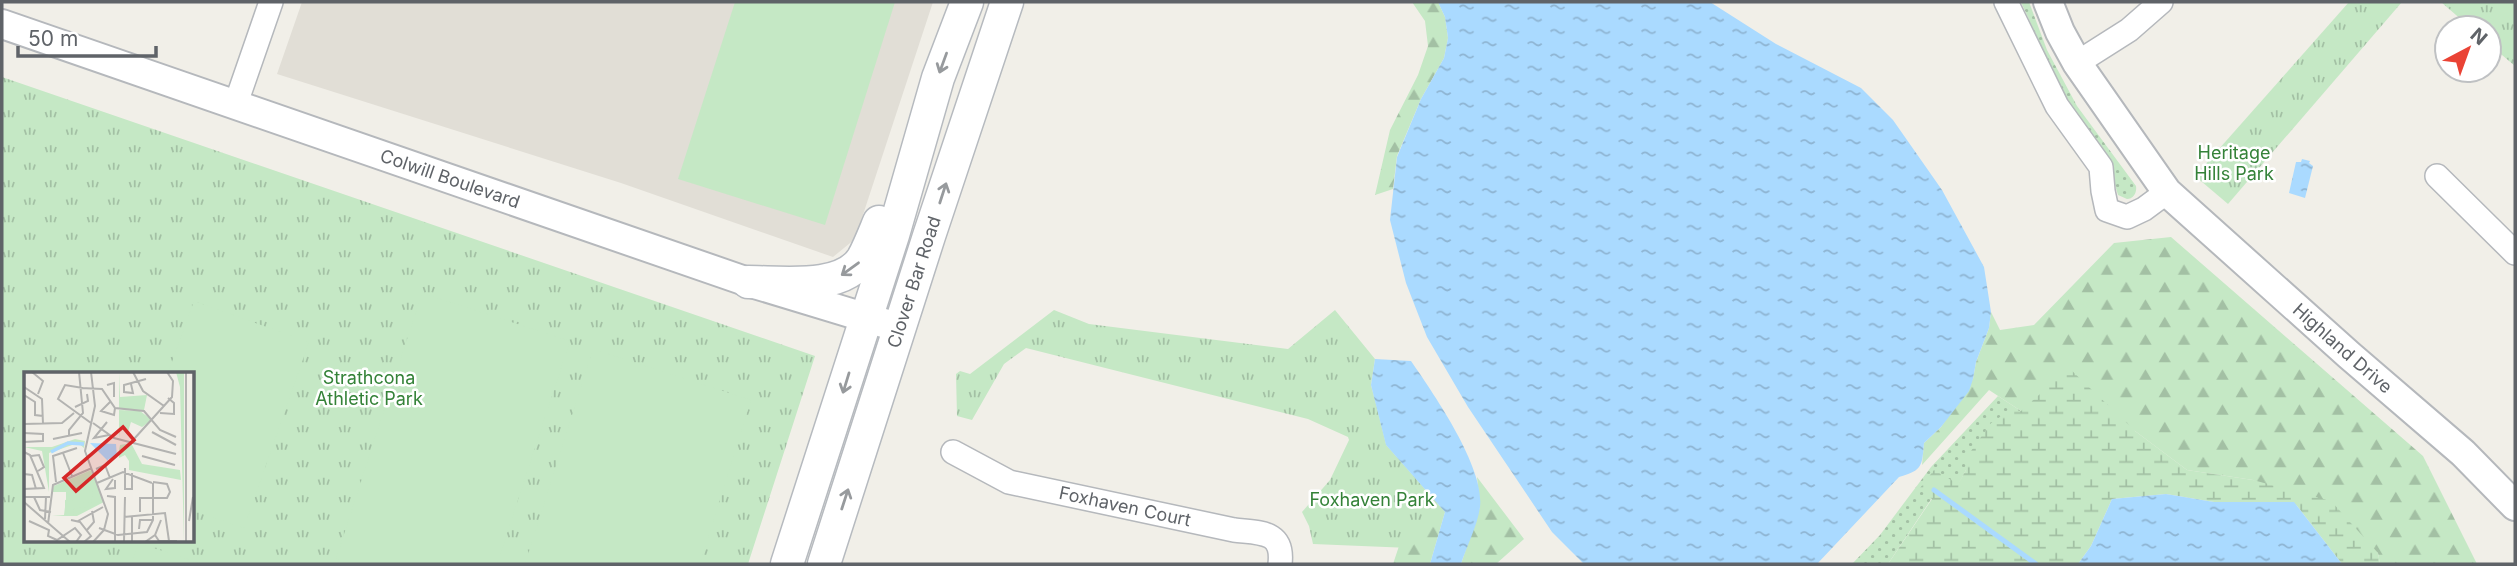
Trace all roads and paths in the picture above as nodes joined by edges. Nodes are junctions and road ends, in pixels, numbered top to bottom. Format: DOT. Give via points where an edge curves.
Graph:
graph roads {
  1 [pos="271,2"];
  2 [pos="967,2"];
  3 [pos="1007,2"];
  4 [pos="2006,2"];
  5 [pos="2048,2"];
  6 [pos="2161,2"];
  7 [pos="2,24"];
  8 [pos="2077,63"];
  9 [pos="236,103"];
  10 [pos="924,122"];
  11 [pos="2437,176"];
  12 [pos="2167,192"];
  13 [pos="2515,253"];
  14 [pos="748,282"];
  15 [pos="865,317"];
  16 [pos="900,328"];
  17 [pos="953,452"];
  18 [pos="2515,506"];
  19 [pos="787,564"];
  20 [pos="824,564"];
  21 [pos="1280,564"];
  1 -- 9 [label="street"];
  2 -- 10 [label="main road, Clover Bar Road, one-way"];
  16 -- 3 [label="main road, Clover Bar Road, one-way"];
  4 -- 12 [label="street" via="2057,106 2101,167 2107,210 2127,217"];
  5 -- 8 [label="street, Highland Drive"];
  6 -- 8 [label="street" via="2129,30"];
  7 -- 9 [label="street, Colwill Boulevard"];
  8 -- 12 [label="street, Highland Drive"];
  9 -- 14 [label="street, Colwill Boulevard"];
  10 -- 14 [label="main road, one-way" via="862,260 846,274 812,283"];
  10 -- 15 [label="main road, Clover Bar Road"];
  11 -- 13 [label="street"];
  12 -- 18 [label="street, Highland Drive" via="2463,453"];
  14 -- 15 [label="street, Colwill Boulevard"];
  15 -- 16 [label="street, Colwill Boulevard"];
  15 -- 19 [label="main road, Clover Bar Road, one-way"];
  20 -- 16 [label="main road, Clover Bar Road, one-way"];
  17 -- 21 [label="street, Foxhaven Court" via="1009,482 1264,533 1277,541 1282,552"];
}
